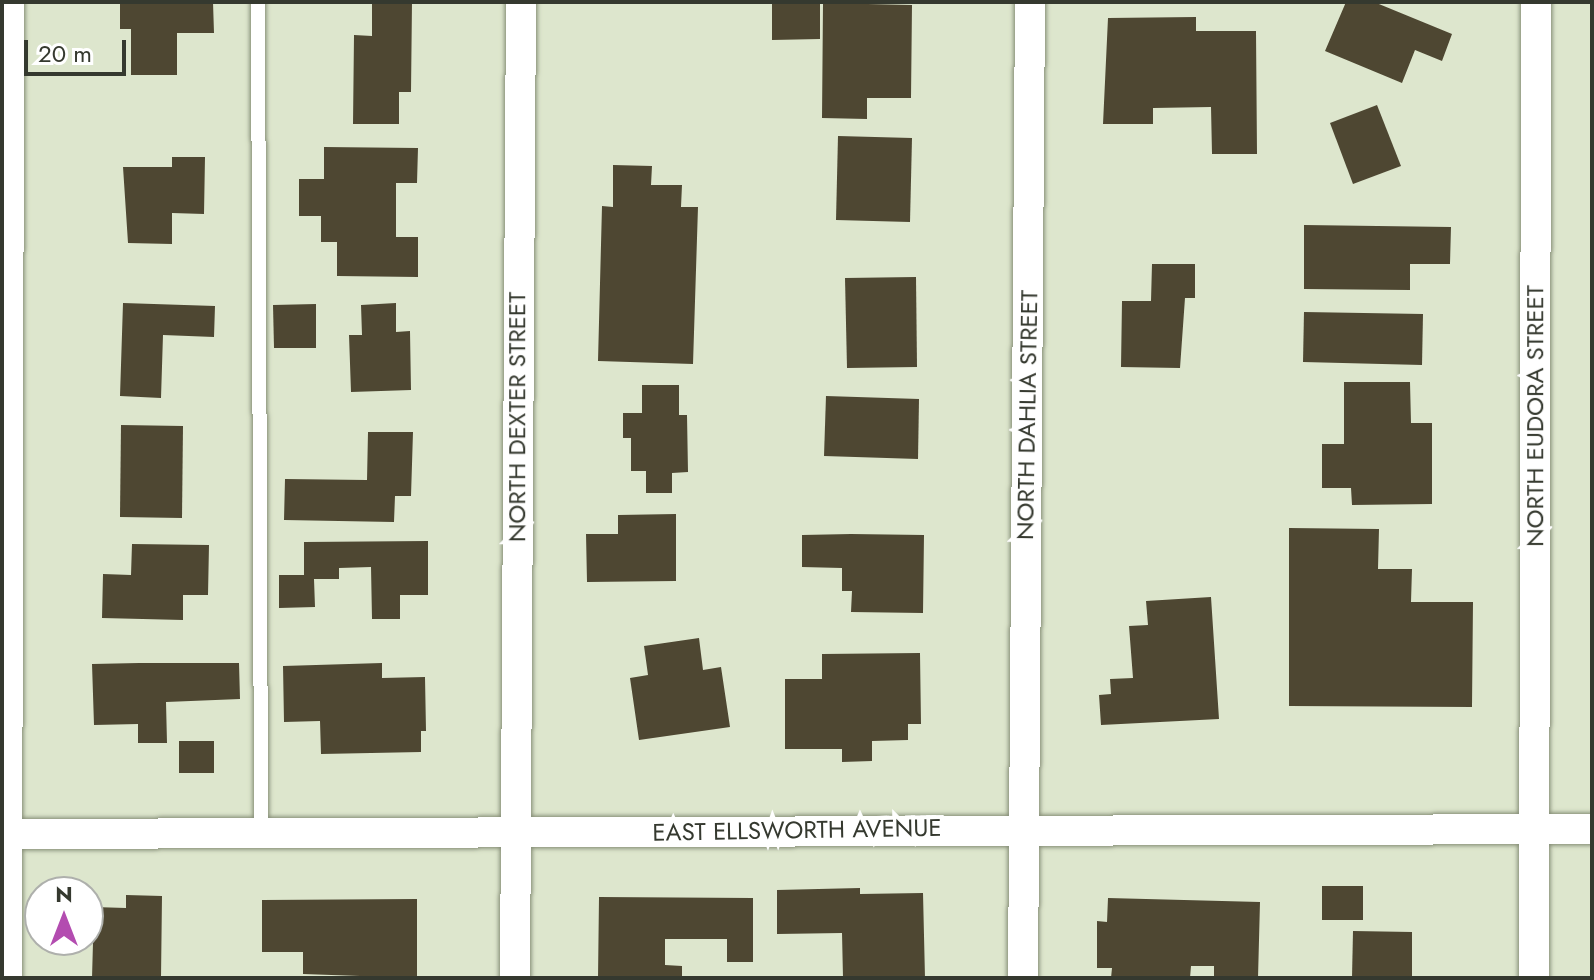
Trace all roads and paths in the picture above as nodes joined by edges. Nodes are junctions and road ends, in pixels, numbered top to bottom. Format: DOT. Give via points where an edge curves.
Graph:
graph roads {
  1 [pos="9,2"];
  2 [pos="258,2"];
  3 [pos="521,2"];
  4 [pos="1030,2"];
  5 [pos="1536,2"];
  6 [pos="1023,828"];
  7 [pos="1534,829"];
  8 [pos="1592,829"];
  9 [pos="514,833"];
  10 [pos="5,834"];
  11 [pos="261,835"];
  12 [pos="7,978"];
  13 [pos="515,978"];
  14 [pos="1023,978"];
  15 [pos="1534,978"];
  1 -- 10 [label="street"];
  2 -- 11 [label="lane"];
  3 -- 9 [label="street, NORTH DEXTER STREET"];
  4 -- 6 [label="street, NORTH DAHLIA STREET"];
  5 -- 7 [label="street, NORTH EUDORA STREET"];
  6 -- 7 [label="street, EAST ELLSWORTH AVENUE"];
  6 -- 9 [label="street, EAST ELLSWORTH AVENUE"];
  6 -- 14 [label="street, NORTH DAHLIA STREET"];
  7 -- 8 [label="street, EAST ELLSWORTH AVENUE"];
  7 -- 15 [label="street, NORTH EUDORA STREET"];
  9 -- 11 [label="street, EAST ELLSWORTH AVENUE"];
  9 -- 13 [label="street, NORTH DEXTER STREET"];
  10 -- 11 [label="street, EAST ELLSWORTH AVENUE"];
  10 -- 12 [label="street"];
}
